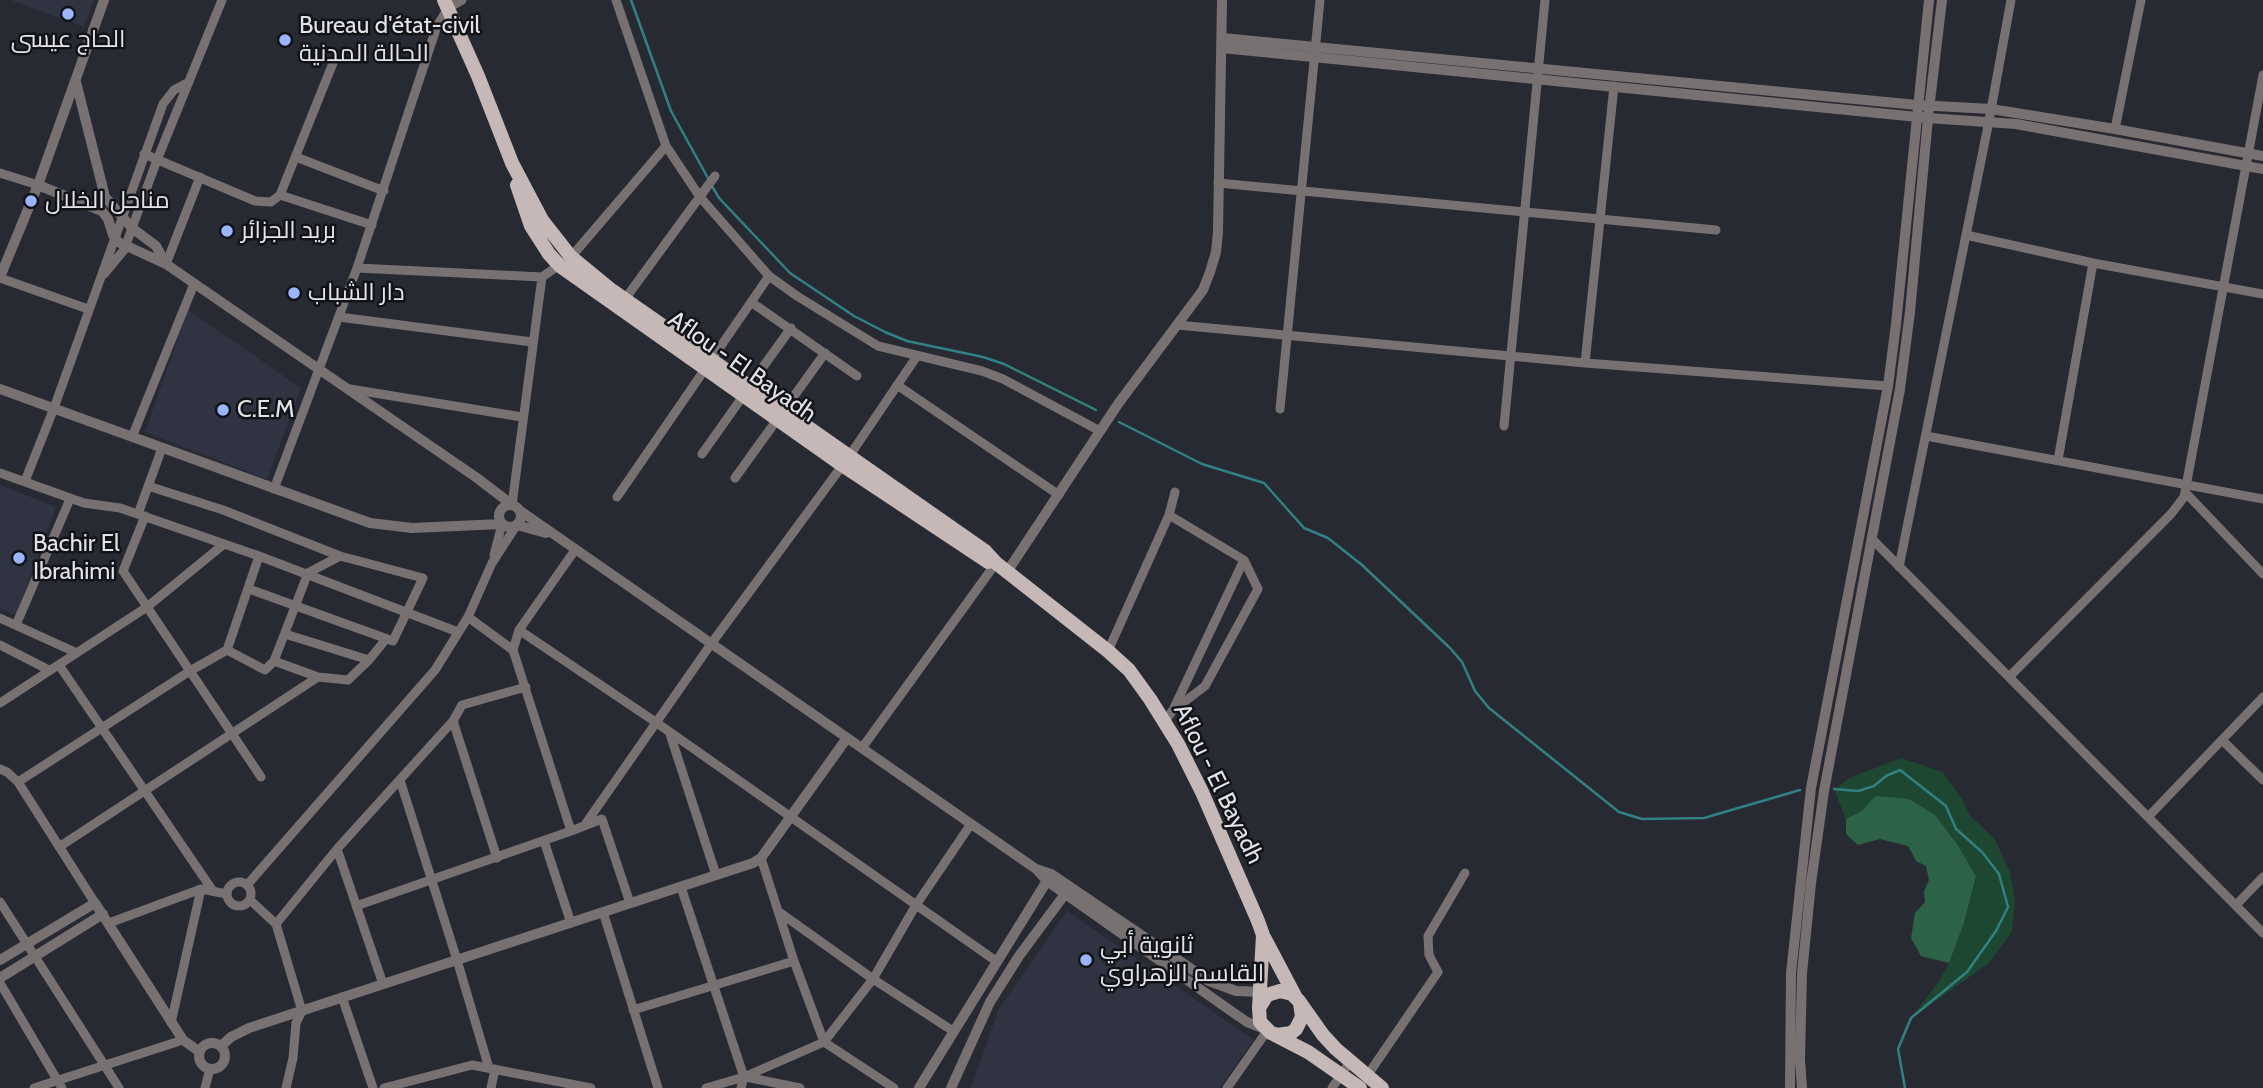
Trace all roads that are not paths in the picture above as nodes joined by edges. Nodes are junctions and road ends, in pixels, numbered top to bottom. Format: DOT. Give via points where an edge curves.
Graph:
graph roads {
  1 [pos="104,0"];
  2 [pos="222,0"];
  3 [pos="462,0"];
  4 [pos="616,0"];
  5 [pos="1222,0"];
  6 [pos="1320,0"];
  7 [pos="1545,0"];
  8 [pos="1929,0"];
  9 [pos="1942,0"];
  10 [pos="2011,0"];
  11 [pos="2141,0"];
  12 [pos="446,4"];
  13 [pos="1222,43"];
  14 [pos="1315,52"];
  15 [pos="333,63"];
  16 [pos="1538,74"];
  17 [pos="2263,75"];
  18 [pos="76,82"];
  19 [pos="188,82"];
  20 [pos="1614,86"];
  21 [pos="1922,111"];
  22 [pos="63,114"];
  23 [pos="1990,115"];
  24 [pos="84,116"];
  25 [pos="2115,129"];
  26 [pos="666,146"];
  27 [pos="2247,153"];
  28 [pos="144,154"];
  29 [pos="2263,156"];
  30 [pos="296,157"];
  31 [pos="157,160"];
  32 [pos="2244,166"];
  33 [pos="2263,169"];
  34 [pos="0,173"];
  35 [pos="715,176"];
  36 [pos="200,177"];
  37 [pos="1218,183"];
  38 [pos="38,186"];
  39 [pos="384,191"];
  40 [pos="1300,192"];
  41 [pos="280,195"];
  42 [pos="701,195"];
  43 [pos="1524,213"];
  44 [pos="121,217"];
  45 [pos="1600,219"];
  46 [pos="372,225"];
  47 [pos="132,228"];
  48 [pos="1716,230"];
  49 [pos="1966,235"];
  50 [pos="114,238"];
  51 [pos="126,246"];
  52 [pos="565,261"];
  53 [pos="2093,263"];
  54 [pos="166,264"];
  55 [pos="357,268"];
  56 [pos="769,276"];
  57 [pos="0,277"];
  58 [pos="542,277"];
  59 [pos="100,278"];
  60 [pos="194,284"];
  61 [pos="2222,287"];
  62 [pos="2263,294"];
  63 [pos="625,299"];
  64 [pos="751,302"];
  65 [pos="88,309"];
  66 [pos="339,317"];
  67 [pos="1177,325"];
  68 [pos="791,328"];
  69 [pos="1287,337"];
  70 [pos="532,342"];
  71 [pos="825,353"];
  72 [pos="917,356"];
  73 [pos="1511,356"];
  74 [pos="1585,363"];
  75 [pos="709,364"];
  76 [pos="320,370"];
  77 [pos="857,376"];
  78 [pos="897,385"];
  79 [pos="1888,386"];
  80 [pos="345,388"];
  81 [pos="0,389"];
  82 [pos="746,390"];
  83 [pos="54,408"];
  84 [pos="1280,409"];
  85 [pos="781,414"];
  86 [pos="522,417"];
  87 [pos="1504,426"];
  88 [pos="1100,431"];
  89 [pos="1926,436"];
  90 [pos="132,437"];
  91 [pos="162,448"];
  92 [pos="702,454"];
  93 [pos="846,460"];
  94 [pos="2057,460"];
  95 [pos="0,473"];
  96 [pos="477,478"];
  97 [pos="735,478"];
  98 [pos="25,481"];
  99 [pos="148,486"];
  100 [pos="274,489"];
  101 [pos="2186,489"];
  102 [pos="1175,492"];
  103 [pos="1059,495"];
  104 [pos="617,497"];
  105 [pos="70,499"];
  106 [pos="2263,499"];
  107 [pos="514,506"];
  108 [pos="141,515"];
  109 [pos="1168,516"];
  110 [pos="500,519"];
  111 [pos="516,525"];
  112 [pos="559,538"];
  113 [pos="1872,540"];
  114 [pos="224,544"];
  115 [pos="575,550"];
  116 [pos="259,556"];
  117 [pos="340,556"];
  118 [pos="1244,560"];
  119 [pos="492,563"];
  120 [pos="1899,567"];
  121 [pos="1002,568"];
  122 [pos="308,573"];
  123 [pos="2263,574"];
  124 [pos="249,590"];
  125 [pos="296,605"];
  126 [pos="147,607"];
  127 [pos="407,612"];
  128 [pos="468,617"];
  129 [pos="0,618"];
  130 [pos="16,625"];
  131 [pos="519,630"];
  132 [pos="458,632"];
  133 [pos="285,634"];
  134 [pos="386,639"];
  135 [pos="711,644"];
  136 [pos="0,645"];
  137 [pos="227,650"];
  138 [pos="513,650"];
  139 [pos="1108,651"];
  140 [pos="77,653"];
  141 [pos="369,660"];
  142 [pos="274,661"];
  143 [pos="59,665"];
  144 [pos="49,670"];
  145 [pos="190,671"];
  146 [pos="318,677"];
  147 [pos="2009,677"];
  148 [pos="526,687"];
  149 [pos="2263,697"];
  150 [pos="0,703"];
  151 [pos="1169,716"];
  152 [pos="453,721"];
  153 [pos="657,723"];
  154 [pos="101,727"];
  155 [pos="232,733"];
  156 [pos="670,734"];
  157 [pos="846,738"];
  158 [pos="2222,740"];
  159 [pos="862,748"];
  160 [pos="0,769"];
  161 [pos="261,777"];
  162 [pos="400,780"];
  163 [pos="2263,780"];
  164 [pos="18,782"];
  165 [pos="144,790"];
  166 [pos="790,816"];
  167 [pos="2148,817"];
  168 [pos="971,824"];
  169 [pos="584,826"];
  170 [pos="571,831"];
  171 [pos="544,841"];
  172 [pos="59,847"];
  173 [pos="337,849"];
  174 [pos="497,858"];
  175 [pos="761,858"];
  176 [pos="1465,873"];
  177 [pos="716,875"];
  178 [pos="2263,877"];
  179 [pos="1049,878"];
  180 [pos="432,880"];
  181 [pos="247,885"];
  182 [pos="681,887"];
  183 [pos="201,889"];
  184 [pos="1068,890"];
  185 [pos="213,891"];
  186 [pos="227,894"];
  187 [pos="250,900"];
  188 [pos="0,902"];
  189 [pos="95,903"];
  190 [pos="630,903"];
  191 [pos="916,905"];
  192 [pos="2236,905"];
  193 [pos="356,906"];
  194 [pos="603,912"];
  195 [pos="779,912"];
  196 [pos="106,918"];
  197 [pos="571,923"];
  198 [pos="276,925"];
  199 [pos="2263,933"];
  200 [pos="1263,935"];
  201 [pos="28,943"];
  202 [pos="36,956"];
  203 [pos="0,960"];
  204 [pos="457,960"];
  205 [pos="794,961"];
  206 [pos="996,961"];
  207 [pos="0,978"];
  208 [pos="873,979"];
  209 [pos="0,983"];
  210 [pos="383,984"];
  211 [pos="714,985"];
  212 [pos="1267,992"];
  213 [pos="342,998"];
  214 [pos="1299,1001"];
  215 [pos="633,1010"];
  216 [pos="302,1011"];
  217 [pos="171,1023"];
  218 [pos="953,1031"];
  219 [pos="1268,1031"];
  220 [pos="183,1040"];
  221 [pos="824,1042"];
  222 [pos="221,1046"];
  223 [pos="200,1052"];
  224 [pos="1350,1062"];
  225 [pos="105,1065"];
  226 [pos="210,1069"];
  227 [pos="492,1069"];
  228 [pos="1341,1075"];
  229 [pos="744,1077"];
  230 [pos="1363,1082"];
  231 [pos="60,1084"];
  232 [pos="34,1088"];
  233 [pos="119,1088"];
  234 [pos="205,1088"];
  235 [pos="286,1088"];
  236 [pos="373,1088"];
  237 [pos="384,1088"];
  238 [pos="491,1088"];
  239 [pos="591,1088"];
  240 [pos="657,1088"];
  241 [pos="706,1088"];
  242 [pos="741,1088"];
  243 [pos="800,1088"];
  244 [pos="894,1088"];
  245 [pos="919,1088"];
  246 [pos="951,1088"];
  247 [pos="1227,1088"];
  248 [pos="1332,1088"];
  249 [pos="1382,1088"];
  250 [pos="1790,1088"];
  251 [pos="1802,1088"];
  1 -- 18 [label="street"];
  2 -- 19 [label="street"];
  3 -- 12 [label="street"];
  4 -- 26 [label="street"];
  5 -- 13 [label="street"];
  6 -- 14 [label="street"];
  7 -- 16 [label="street"];
  8 -- 21 [label="street"];
  9 -- 21 [label="street"];
  10 -- 23 [label="street"];
  11 -- 25 [label="street"];
  12 -- 39 [label="street"];
  12 -- 52 [label="main road, Aflou - El Bayadh" via="512,163"];
  13 -- 14 [label="street"];
  13 -- 37 [label="street"];
  14 -- 16 [label="street"];
  14 -- 40 [label="street"];
  15 -- 30 [label="street"];
  16 -- 20 [label="street"];
  16 -- 21 [label="street"];
  16 -- 43 [label="street"];
  17 -- 27 [label="street"];
  18 -- 22 [label="street"];
  18 -- 24 [label="street"];
  19 -- 28 [label="street" via="165,100"];
  19 -- 31 [label="street"];
  20 -- 21 [label="street"];
  20 -- 45 [label="street"];
  21 -- 23 [label="street"];
  21 -- 79 [label="street"];
  21 -- 113 [label="street" via="1907,339"];
  22 -- 24 [label="street"];
  22 -- 38 [label="street"];
  23 -- 25 [label="street"];
  23 -- 32 [label="street"];
  23 -- 49 [label="street"];
  24 -- 44 [label="street" via="102,190"];
  25 -- 27 [label="street"];
  26 -- 42 [label="street"];
  26 -- 52 [label="street"];
  27 -- 29 [label="street"];
  27 -- 32 [label="street"];
  28 -- 31 [label="street"];
  28 -- 44 [label="street"];
  30 -- 39 [label="street"];
  30 -- 41 [label="street"];
  31 -- 36 [label="street"];
  31 -- 47 [label="street"];
  32 -- 33 [label="street"];
  32 -- 61 [label="street"];
  34 -- 38 [label="street"];
  35 -- 42 [label="street"];
  36 -- 41 [label="street" via="260,202 271,202"];
  36 -- 54 [label="street"];
  37 -- 40 [label="street"];
  37 -- 67 [label="street" via="1216,252 1203,290"];
  38 -- 50 [label="street" via="102,211"];
  38 -- 57 [label="street"];
  39 -- 46 [label="street"];
  40 -- 43 [label="street"];
  40 -- 69 [label="street"];
  41 -- 46 [label="street"];
  42 -- 56 [label="street"];
  42 -- 63 [label="street"];
  43 -- 45 [label="street"];
  43 -- 73 [label="street"];
  44 -- 47 [label="street"];
  44 -- 50 [label="street"];
  45 -- 48 [label="street"];
  45 -- 74 [label="street"];
  46 -- 55 [label="street"];
  47 -- 51 [label="street"];
  47 -- 54 [label="street" via="156,246"];
  49 -- 53 [label="street"];
  49 -- 89 [label="street"];
  50 -- 51 [label="street"];
  50 -- 59 [label="street"];
  51 -- 54 [label="street"];
  51 -- 59 [label="street"];
  52 -- 58 [label="street"];
  52 -- 63 [label="main road, Aflou - El Bayadh"];
  52 -- 75 [label="main road, Aflou - El Bayadh"];
  53 -- 61 [label="street"];
  53 -- 94 [label="street"];
  54 -- 60 [label="street"];
  55 -- 58 [label="street"];
  55 -- 66 [label="street"];
  56 -- 64 [label="street"];
  56 -- 72 [label="street" via="878,346"];
  57 -- 65 [label="street"];
  58 -- 70 [label="street"];
  59 -- 65 [label="street"];
  60 -- 76 [label="street"];
  60 -- 90 [label="street"];
  61 -- 62 [label="street"];
  61 -- 101 [label="street"];
  63 -- 75 [label="main road, Aflou - El Bayadh"];
  64 -- 68 [label="street"];
  64 -- 75 [label="street"];
  65 -- 83 [label="street"];
  66 -- 70 [label="street"];
  66 -- 76 [label="street"];
  67 -- 69 [label="street"];
  67 -- 88 [label="street"];
  68 -- 71 [label="street"];
  68 -- 82 [label="street"];
  69 -- 73 [label="street"];
  69 -- 84 [label="street"];
  70 -- 86 [label="street"];
  71 -- 77 [label="street"];
  71 -- 85 [label="street"];
  72 -- 78 [label="street"];
  72 -- 88 [label="street" via="1003,379"];
  73 -- 74 [label="street"];
  73 -- 87 [label="street"];
  74 -- 79 [label="street"];
  75 -- 82 [label="main road, Aflou - El Bayadh"];
  75 -- 104 [label="street"];
  76 -- 80 [label="street"];
  76 -- 100 [label="street"];
  78 -- 93 [label="street"];
  78 -- 103 [label="street"];
  79 -- 250 [label="street" via="1811,788 1791,973"];
  80 -- 86 [label="street"];
  80 -- 96 [label="street"];
  81 -- 83 [label="street"];
  82 -- 85 [label="main road, Aflou - El Bayadh"];
  82 -- 92 [label="street"];
  83 -- 90 [label="street"];
  83 -- 98 [label="street"];
  85 -- 93 [label="main road, Aflou - El Bayadh"];
  85 -- 97 [label="street"];
  86 -- 107 [label="street"];
  88 -- 103 [label="street"];
  89 -- 94 [label="street"];
  89 -- 120 [label="street"];
  90 -- 91 [label="street"];
  91 -- 99 [label="street"];
  91 -- 100 [label="street"];
  93 -- 121 [label="main road, Aflou - El Bayadh" via="985,551"];
  93 -- 135 [label="street"];
  94 -- 101 [label="street"];
  95 -- 98 [label="street"];
  96 -- 107 [label="street"];
  96 -- 110 [label="street" via="495,499"];
  98 -- 105 [label="street"];
  99 -- 108 [label="street"];
  99 -- 117 [label="street"];
  100 -- 110 [label="street" via="391,527 478,525"];
  101 -- 106 [label="street"];
  101 -- 123 [label="street"];
  101 -- 147 [label="street" via="2171,514"];
  102 -- 109 [label="street"];
  103 -- 121 [label="street"];
  105 -- 108 [label="street"];
  105 -- 130 [label="street"];
  107 -- 110 [label="street" via="505,506"];
  107 -- 111 [label="street" via="521,519"];
  107 -- 112 [label="street"];
  108 -- 114 [label="street"];
  108 -- 126 [label="street" via="123,571"];
  109 -- 118 [label="street"];
  109 -- 139 [label="street"];
  110 -- 111 [label="street" via="510,527"];
  110 -- 119 [label="street"];
  111 -- 112 [label="street"];
  111 -- 119 [label="street"];
  112 -- 115 [label="street"];
  113 -- 120 [label="street"];
  113 -- 251 [label="street" via="1811,883 1802,973"];
  114 -- 116 [label="street"];
  114 -- 126 [label="street"];
  115 -- 131 [label="street"];
  115 -- 135 [label="street"];
  116 -- 122 [label="street"];
  116 -- 124 [label="street"];
  117 -- 122 [label="street"];
  117 -- 127 [label="street" via="423,578"];
  118 -- 151 [label="street"];
  118 -- 151 [label="street" via="1258,589 1205,687"];
  119 -- 128 [label="street"];
  120 -- 147 [label="street"];
  121 -- 139 [label="main road, Aflou - El Bayadh"];
  121 -- 159 [label="street"];
  122 -- 125 [label="street"];
  122 -- 127 [label="street"];
  124 -- 125 [label="street"];
  124 -- 137 [label="street"];
  125 -- 133 [label="street"];
  125 -- 134 [label="street"];
  126 -- 140 [label="street"];
  126 -- 145 [label="street"];
  127 -- 132 [label="street"];
  127 -- 134 [label="street" via="393,641"];
  128 -- 132 [label="street"];
  128 -- 138 [label="street"];
  129 -- 130 [label="street"];
  130 -- 140 [label="street"];
  131 -- 138 [label="street"];
  131 -- 153 [label="street"];
  132 -- 181 [label="street" via="435,670"];
  133 -- 141 [label="street"];
  133 -- 142 [label="street"];
  134 -- 141 [label="street"];
  135 -- 153 [label="street"];
  135 -- 157 [label="street"];
  136 -- 144 [label="street"];
  137 -- 142 [label="street" via="265,670"];
  137 -- 145 [label="street"];
  138 -- 148 [label="street"];
  139 -- 151 [label="main road, Aflou - El Bayadh"];
  140 -- 143 [label="street"];
  141 -- 146 [label="street" via="348,680"];
  142 -- 146 [label="street"];
  143 -- 144 [label="street"];
  143 -- 154 [label="street"];
  144 -- 150 [label="street"];
  145 -- 154 [label="street"];
  145 -- 155 [label="street"];
  146 -- 155 [label="street"];
  147 -- 167 [label="street"];
  148 -- 152 [label="street" via="462,705"];
  148 -- 170 [label="street"];
  149 -- 158 [label="street"];
  151 -- 200 [label="main road, Aflou - El Bayadh"];
  152 -- 162 [label="street"];
  152 -- 174 [label="street"];
  153 -- 156 [label="street"];
  153 -- 169 [label="street"];
  154 -- 164 [label="street"];
  154 -- 165 [label="street"];
  155 -- 161 [label="street"];
  155 -- 165 [label="street"];
  156 -- 166 [label="street"];
  156 -- 177 [label="street"];
  157 -- 159 [label="street"];
  157 -- 166 [label="street"];
  158 -- 163 [label="street"];
  158 -- 167 [label="street"];
  159 -- 168 [label="street"];
  160 -- 164 [label="street"];
  162 -- 173 [label="street"];
  162 -- 180 [label="street"];
  164 -- 172 [label="street"];
  165 -- 172 [label="street"];
  165 -- 185 [label="street"];
  166 -- 175 [label="street"];
  166 -- 191 [label="street"];
  167 -- 192 [label="street"];
  168 -- 179 [label="street"];
  168 -- 191 [label="street"];
  169 -- 170 [label="street"];
  169 -- 190 [label="street" via="602,819"];
  170 -- 171 [label="street"];
  171 -- 174 [label="street"];
  171 -- 197 [label="street"];
  172 -- 189 [label="street"];
  173 -- 193 [label="street"];
  173 -- 198 [label="street"];
  174 -- 180 [label="street"];
  175 -- 177 [label="street"];
  175 -- 195 [label="street"];
  176 -- 230 [label="street" via="1428,936 1429,955 1438,972"];
  177 -- 182 [label="street"];
  178 -- 192 [label="street"];
  179 -- 184 [label="street"];
  179 -- 206 [label="street"];
  180 -- 193 [label="street"];
  180 -- 204 [label="street"];
  181 -- 186 [label="street" via="236,882"];
  181 -- 187 [label="street"];
  182 -- 190 [label="street"];
  182 -- 211 [label="street"];
  183 -- 185 [label="street"];
  183 -- 196 [label="street"];
  183 -- 217 [label="street"];
  184 -- 212 [label="street" via="1209,981 1236,991"];
  184 -- 219 [label="street" via="1231,1011"];
  184 -- 246 [label="street" via="990,1002"];
  185 -- 186 [label="street"];
  186 -- 187 [label="street" via="235,906"];
  187 -- 198 [label="street"];
  188 -- 201 [label="street"];
  189 -- 196 [label="street"];
  189 -- 201 [label="street"];
  190 -- 194 [label="street"];
  191 -- 206 [label="street"];
  191 -- 208 [label="street"];
  192 -- 199 [label="street"];
  193 -- 210 [label="street"];
  194 -- 197 [label="street"];
  194 -- 215 [label="street"];
  195 -- 205 [label="street"];
  195 -- 208 [label="street"];
  196 -- 202 [label="street"];
  196 -- 217 [label="street"];
  197 -- 204 [label="street"];
  198 -- 216 [label="street"];
  200 -- 212 [label="main road, Aflou - El Bayadh"];
  200 -- 214 [label="main road"];
  201 -- 202 [label="street"];
  201 -- 203 [label="street"];
  202 -- 207 [label="street"];
  202 -- 225 [label="street"];
  204 -- 210 [label="street"];
  204 -- 227 [label="street"];
  205 -- 211 [label="street"];
  205 -- 221 [label="street"];
  206 -- 218 [label="street"];
  208 -- 218 [label="street"];
  208 -- 221 [label="street"];
  209 -- 231 [label="street"];
  210 -- 213 [label="street"];
  211 -- 215 [label="street"];
  211 -- 229 [label="street"];
  212 -- 214 [label="main road" via="1286,992"];
  212 -- 219 [label="main road, Aflou - El Bayadh" via="1259,1007 1260,1023"];
  213 -- 216 [label="street"];
  213 -- 236 [label="street"];
  214 -- 219 [label="main road" via="1302,1017 1296,1029 1284,1035"];
  214 -- 224 [label="main road"];
  215 -- 240 [label="street"];
  216 -- 222 [label="street" via="249,1028"];
  216 -- 235 [label="street"];
  217 -- 220 [label="street"];
  218 -- 245 [label="street"];
  219 -- 228 [label="main road"];
  219 -- 247 [label="street"];
  220 -- 223 [label="street"];
  220 -- 225 [label="street"];
  221 -- 229 [label="street"];
  221 -- 244 [label="street"];
  222 -- 223 [label="street" via="209,1044"];
  222 -- 226 [label="street" via="224,1062"];
  223 -- 226 [label="street" via="202,1065"];
  224 -- 228 [label="street"];
  224 -- 230 [label="main road"];
  225 -- 231 [label="street"];
  225 -- 233 [label="street"];
  226 -- 234 [label="street"];
  227 -- 237 [label="street" via="472,1065"];
  227 -- 238 [label="street"];
  227 -- 239 [label="street"];
  228 -- 230 [label="main road"];
  228 -- 248 [label="street"];
  229 -- 241 [label="street"];
  229 -- 242 [label="street"];
  229 -- 243 [label="street"];
  230 -- 249 [label="main road"];
  231 -- 232 [label="street"];
}
